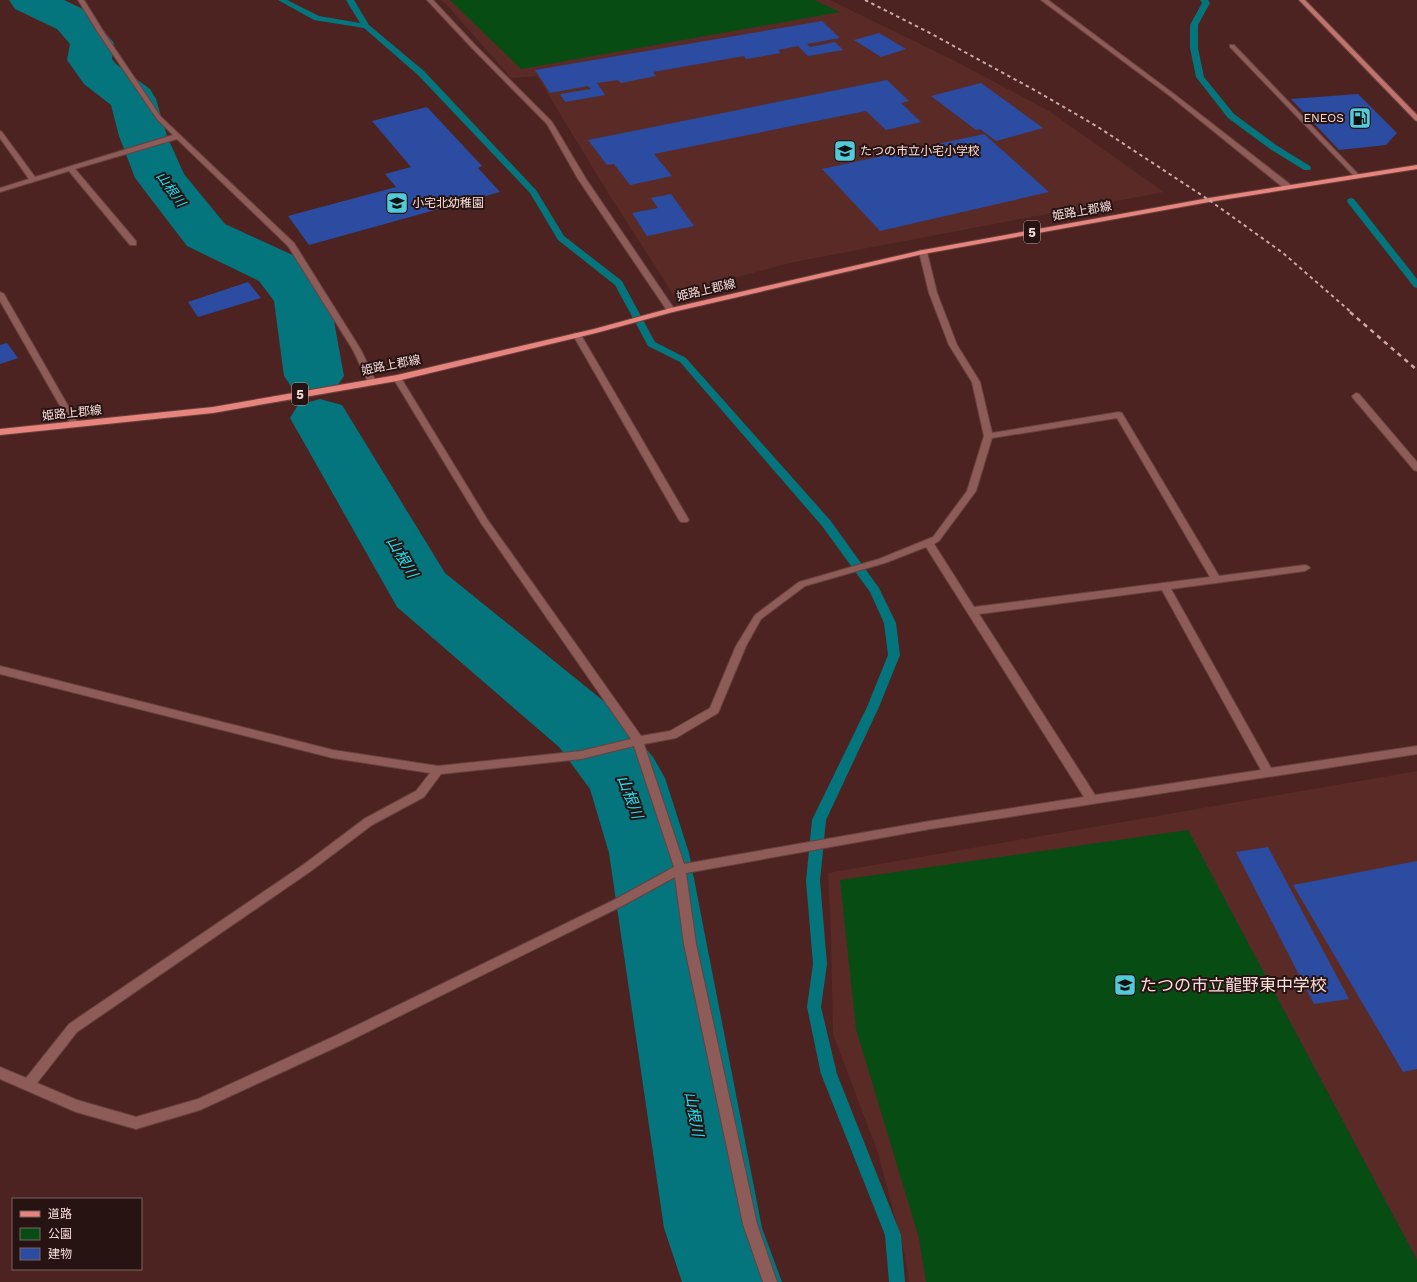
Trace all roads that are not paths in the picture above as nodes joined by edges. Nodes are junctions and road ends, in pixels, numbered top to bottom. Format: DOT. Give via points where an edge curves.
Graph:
graph roads {
  1 [pos="81,0"];
  2 [pos="430,0"];
  3 [pos="1044,0"];
  4 [pos="1302,0"];
  5 [pos="1232,46"];
  6 [pos="1417,119"];
  7 [pos="0,133"];
  8 [pos="178,136"];
  9 [pos="1417,167"];
  10 [pos="70,168"];
  11 [pos="1356,176"];
  12 [pos="34,179"];
  13 [pos="1288,187"];
  14 [pos="0,190"];
  15 [pos="133,243"];
  16 [pos="922,252"];
  17 [pos="0,294"];
  18 [pos="671,310"];
  19 [pos="577,335"];
  20 [pos="397,378"];
  21 [pos="372,382"];
  22 [pos="1356,396"];
  23 [pos="75,425"];
  24 [pos="0,432"];
  25 [pos="988,436"];
  26 [pos="1417,468"];
  27 [pos="684,520"];
  28 [pos="928,542"];
  29 [pos="1305,568"];
  30 [pos="1216,579"];
  31 [pos="1165,586"];
  32 [pos="972,611"];
  33 [pos="0,670"];
  34 [pos="638,741"];
  35 [pos="1417,750"];
  36 [pos="438,770"];
  37 [pos="1268,773"];
  38 [pos="1092,800"];
  39 [pos="680,869"];
  40 [pos="0,1073"];
  41 [pos="28,1085"];
  42 [pos="770,1282"];
  1 -- 8 [label="street" via="159,118"];
  2 -- 18 [label="street" via="550,123 582,179"];
  3 -- 13 [label="street" via="1172,95"];
  4 -- 6 [label="main road"];
  5 -- 11 [label="street"];
  7 -- 12 [label="street"];
  8 -- 10 [label="street"];
  8 -- 21 [label="street" via="292,245 357,350"];
  9 -- 11 [label="main road, 姫路上郡線 / 5"];
  10 -- 12 [label="street"];
  10 -- 15 [label="street"];
  11 -- 13 [label="main road, 姫路上郡線 / 5"];
  12 -- 14 [label="street"];
  13 -- 16 [label="main road, 姫路上郡線 / 5"];
  16 -- 18 [label="main road, 姫路上郡線 / 5"];
  16 -- 25 [label="street" via="933,293 953,345 976,382"];
  17 -- 23 [label="street"];
  18 -- 19 [label="main road, 姫路上郡線 / 5"];
  19 -- 20 [label="main road, 姫路上郡線 / 5"];
  19 -- 27 [label="street"];
  20 -- 21 [label="main road, 姫路上郡線 / 5"];
  20 -- 34 [label="street" via="484,521"];
  21 -- 23 [label="main road, 姫路上郡線 / 5" via="213,410"];
  22 -- 26 [label="street"];
  23 -- 24 [label="main road, 姫路上郡線 / 5"];
  25 -- 28 [label="street" via="971,491 936,538"];
  25 -- 30 [label="street" via="1119,415"];
  28 -- 32 [label="street"];
  28 -- 34 [label="street" via="882,561 802,584 758,617 741,646 714,710 672,735"];
  29 -- 30 [label="street"];
  30 -- 31 [label="street"];
  31 -- 32 [label="street"];
  31 -- 37 [label="street"];
  32 -- 38 [label="street"];
  33 -- 36 [label="street" via="332,754"];
  34 -- 36 [label="street" via="581,755"];
  34 -- 39 [label="street"];
  35 -- 37 [label="street"];
  36 -- 41 [label="street" via="420,794 368,822 307,868 73,1028"];
  37 -- 38 [label="street"];
  38 -- 39 [label="street" via="930,825"];
  39 -- 41 [label="street" via="618,903 339,1040 200,1104 136,1123 76,1106"];
  39 -- 42 [label="street" via="690,944 748,1216"];
  40 -- 41 [label="street"];
}
